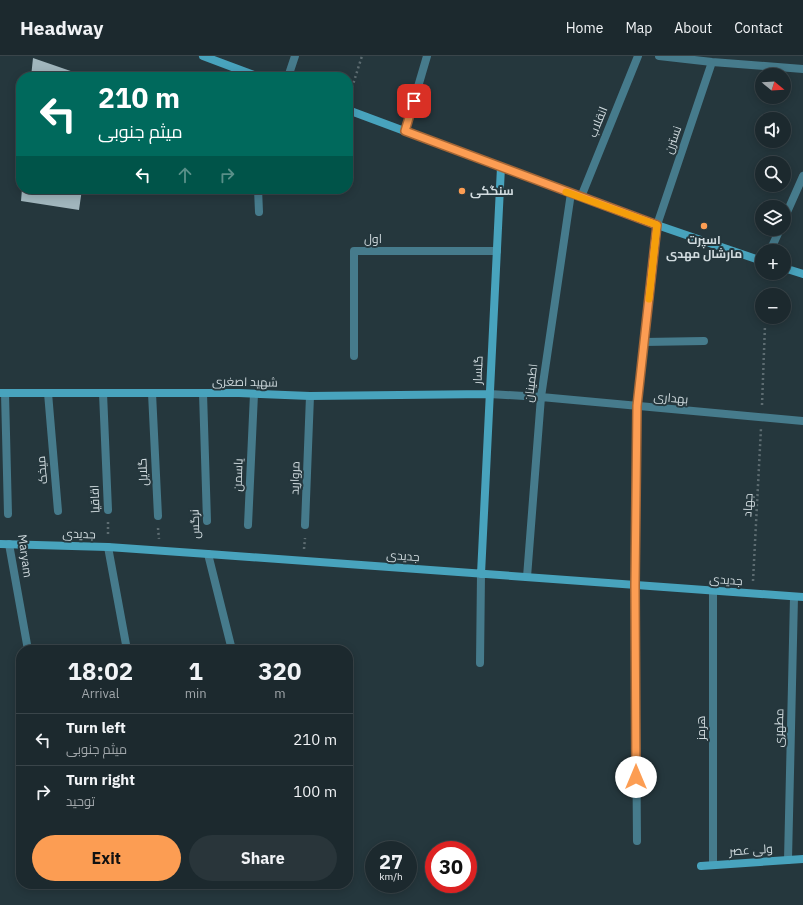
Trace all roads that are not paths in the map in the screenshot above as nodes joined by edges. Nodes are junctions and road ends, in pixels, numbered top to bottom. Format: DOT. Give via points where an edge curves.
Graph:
graph roads {
  1 [pos="203,56"];
  2 [pos="294,56"];
  3 [pos="428,56"];
  4 [pos="638,56"];
  5 [pos="659,56"];
  6 [pos="712,62"];
  7 [pos="803,69"];
  8 [pos="246,72"];
  9 [pos="289,72"];
  10 [pos="353,112"];
  11 [pos="405,131"];
  12 [pos="501,167"];
  13 [pos="803,176"];
  14 [pos="571,193"];
  15 [pos="258,194"];
  16 [pos="581,197"];
  17 [pos="791,203"];
  18 [pos="259,212"];
  19 [pos="657,225"];
  20 [pos="497,251"];
  21 [pos="755,259"];
  22 [pos="791,270"];
  23 [pos="803,274"];
  24 [pos="704,341"];
  25 [pos="644,342"];
  26 [pos="354,356"];
  27 [pos="2,393"];
  28 [pos="48,393"];
  29 [pos="103,393"];
  30 [pos="152,393"];
  31 [pos="203,394"];
  32 [pos="254,394"];
  33 [pos="489,394"];
  34 [pos="310,396"];
  35 [pos="541,397"];
  36 [pos="637,406"];
  37 [pos="803,421"];
  38 [pos="108,510"];
  39 [pos="58,511"];
  40 [pos="8,514"];
  41 [pos="158,516"];
  42 [pos="207,521"];
  43 [pos="248,525"];
  44 [pos="305,525"];
  45 [pos="0,544"];
  46 [pos="9,544"];
  47 [pos="108,547"];
  48 [pos="208,554"];
  49 [pos="481,574"];
  50 [pos="527,577"];
  51 [pos="635,586"];
  52 [pos="713,591"];
  53 [pos="794,597"];
  54 [pos="803,597"];
  55 [pos="27,645"];
  56 [pos="126,645"];
  57 [pos="231,645"];
  58 [pos="480,663"];
  59 [pos="637,841"];
  60 [pos="803,859"];
  61 [pos="788,860"];
  62 [pos="713,865"];
  63 [pos="701,866"];
  1 -- 8 [label="street"];
  2 -- 9 [label="street"];
  3 -- 11 [label="street"];
  4 -- 16 [label="street, انقلاب"];
  5 -- 6 [label="street"];
  6 -- 7 [label="street"];
  6 -- 19 [label="street, نسترن"];
  10 -- 11 [label="street"];
  11 -- 12 [label="street"];
  12 -- 14 [label="street"];
  12 -- 20 [label="street, گلسار"];
  13 -- 17 [label="street"];
  14 -- 16 [label="street"];
  14 -- 35 [label="street, اطمینان"];
  15 -- 18 [label="street"];
  16 -- 19 [label="street"];
  19 -- 21 [label="street"];
  19 -- 25 [label="street, نسترن"];
  20 -- 26 [label="street, اول" via="354,251"];
  20 -- 33 [label="street, گلسار"];
  22 -- 23 [label="street"];
  24 -- 25 [label="street"];
  25 -- 36 [label="street, نسترن"];
  27 -- 28 [label="street, شهید اصغری"];
  27 -- 40 [label="street"];
  28 -- 29 [label="street, شهید اصغری"];
  28 -- 39 [label="street, میخک"];
  29 -- 30 [label="street, شهید اصغری"];
  29 -- 38 [label="street, اقاقیا"];
  30 -- 31 [label="street, شهید اصغری"];
  30 -- 41 [label="street, گلایل"];
  31 -- 32 [label="street, شهید اصغری"];
  31 -- 42 [label="street, نرگس"];
  32 -- 34 [label="street, شهید اصغری"];
  32 -- 43 [label="street, یاسمن"];
  33 -- 34 [label="street, شهید اصغری"];
  33 -- 35 [label="street, بهداری"];
  33 -- 49 [label="street, گلسار"];
  34 -- 44 [label="street, مروارید"];
  35 -- 36 [label="street, بهداری"];
  35 -- 50 [label="street, اطمینان"];
  36 -- 37 [label="street, بهداری"];
  36 -- 51 [label="street, نسترن"];
  45 -- 46 [label="street, جدیدی"];
  46 -- 47 [label="street, جدیدی"];
  46 -- 55 [label="street, Maryam"];
  47 -- 48 [label="street, جدیدی"];
  47 -- 56 [label="street"];
  48 -- 49 [label="street, جدیدی"];
  48 -- 57 [label="street, نرگس"];
  49 -- 50 [label="street, جدیدی"];
  49 -- 58 [label="street"];
  50 -- 51 [label="street, جدیدی"];
  51 -- 52 [label="street, جدیدی"];
  51 -- 59 [label="street, نسترن"];
  52 -- 53 [label="street, جدیدی"];
  52 -- 62 [label="street, هرمز"];
  53 -- 54 [label="street, جدیدی"];
  53 -- 61 [label="street, مطهری"];
  60 -- 61 [label="street, ولی عصر"];
  61 -- 62 [label="street, ولی عصر"];
  62 -- 63 [label="street, ولی عصر"];
}
